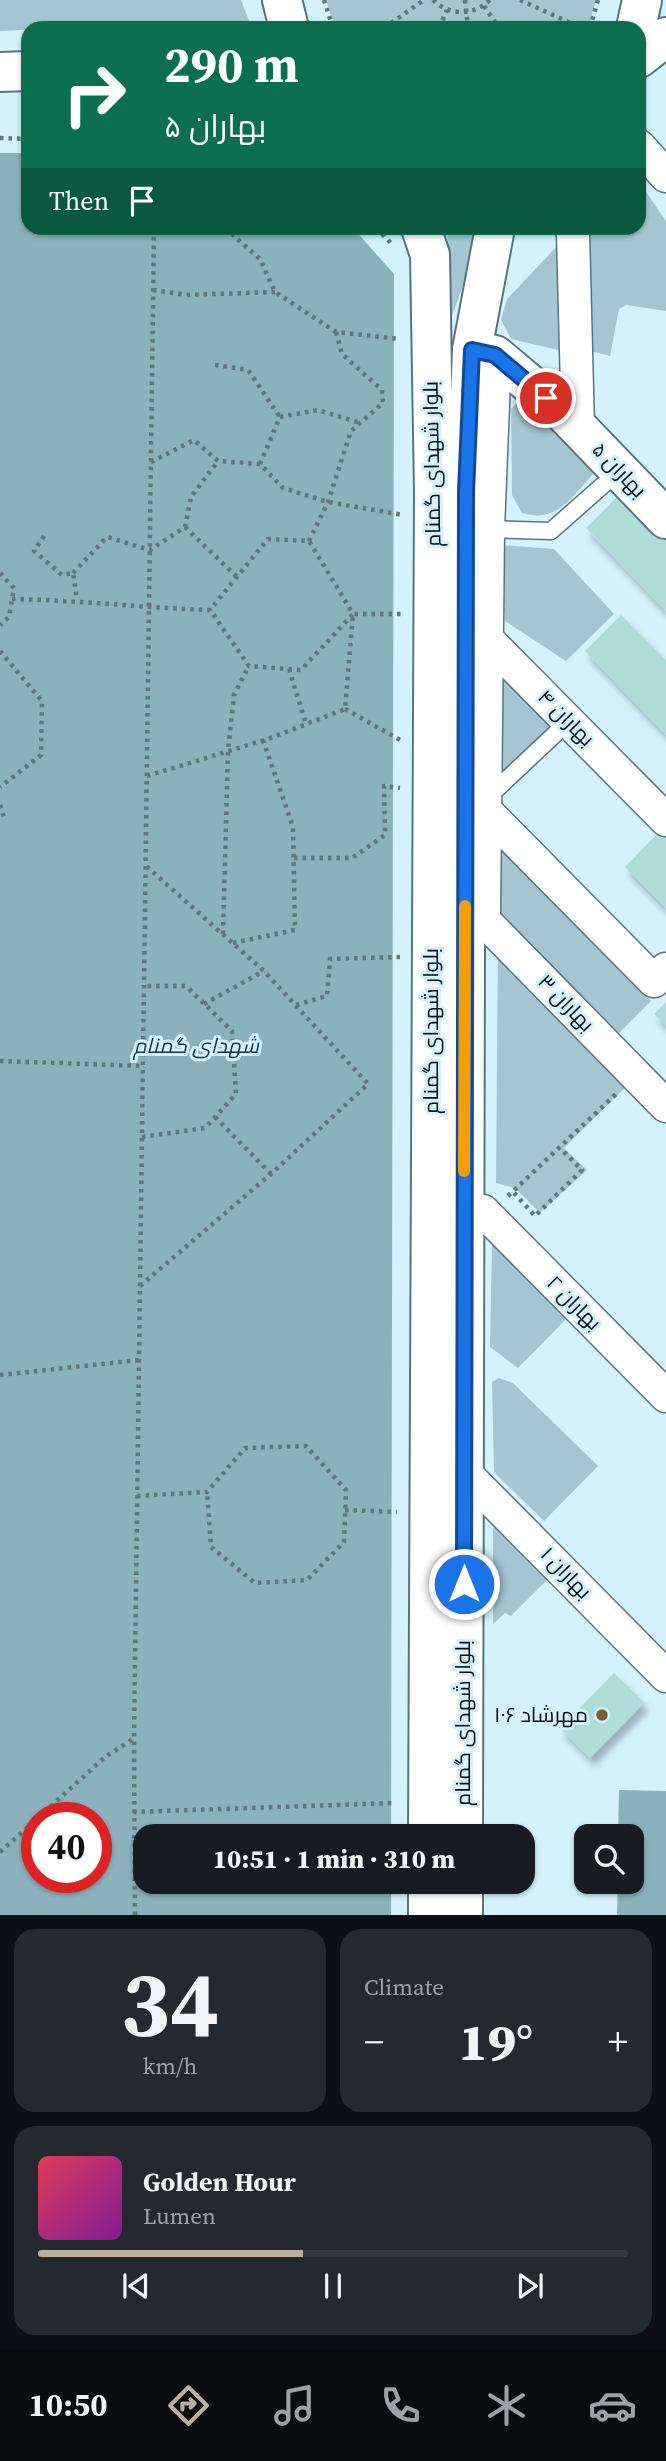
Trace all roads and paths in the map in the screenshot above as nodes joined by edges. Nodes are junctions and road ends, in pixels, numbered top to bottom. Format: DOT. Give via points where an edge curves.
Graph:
graph roads {
  1 [pos="282,0"];
  2 [pos="324,0"];
  3 [pos="424,0"];
  4 [pos="433,0"];
  5 [pos="465,0"];
  6 [pos="490,0"];
  7 [pos="520,0"];
  8 [pos="598,0"];
  9 [pos="642,0"];
  10 [pos="484,6"];
  11 [pos="447,10"];
  12 [pos="467,12"];
  13 [pos="287,21"];
  14 [pos="331,21"];
  15 [pos="394,21"];
  16 [pos="442,21"];
  17 [pos="468,21"];
  18 [pos="494,21"];
  19 [pos="566,21"];
  20 [pos="592,21"];
  21 [pos="638,21"];
  22 [pos="666,37"];
  23 [pos="646,53"];
  24 [pos="21,71"];
  25 [pos="0,72"];
  26 [pos="0,138"];
  27 [pos="21,139"];
  28 [pos="646,154"];
  29 [pos="666,176"];
  30 [pos="154,235"];
  31 [pos="233,235"];
  32 [pos="423,235"];
  33 [pos="493,235"];
  34 [pos="573,235"];
  35 [pos="153,290"];
  36 [pos="275,292"];
  37 [pos="336,332"];
  38 [pos="408,340"];
  39 [pos="484,352"];
  40 [pos="215,365"];
  41 [pos="280,417"];
  42 [pos="361,423"];
  43 [pos="578,428"];
  44 [pos="218,461"];
  45 [pos="151,462"];
  46 [pos="260,464"];
  47 [pos="620,471"];
  48 [pos="328,502"];
  49 [pos="408,516"];
  50 [pos="666,519"];
  51 [pos="185,527"];
  52 [pos="488,529"];
  53 [pos="44,536"];
  54 [pos="309,541"];
  55 [pos="150,550"];
  56 [pos="0,573"];
  57 [pos="73,573"];
  58 [pos="237,577"];
  59 [pos="12,599"];
  60 [pos="77,600"];
  61 [pos="149,608"];
  62 [pos="210,610"];
  63 [pos="353,614"];
  64 [pos="407,614"];
  65 [pos="0,625"];
  66 [pos="478,629"];
  67 [pos="0,651"];
  68 [pos="249,666"];
  69 [pos="289,669"];
  70 [pos="345,709"];
  71 [pos="569,721"];
  72 [pos="306,724"];
  73 [pos="263,740"];
  74 [pos="406,743"];
  75 [pos="228,751"];
  76 [pos="147,776"];
  77 [pos="0,787"];
  78 [pos="406,788"];
  79 [pos="485,804"];
  80 [pos="0,805"];
  81 [pos="666,820"];
  82 [pos="5,821"];
  83 [pos="294,858"];
  84 [pos="146,865"];
  85 [pos="474,910"];
  86 [pos="223,934"];
  87 [pos="233,943"];
  88 [pos="404,957"];
  89 [pos="666,969"];
  90 [pos="264,971"];
  91 [pos="144,986"];
  92 [pos="204,1004"];
  93 [pos="296,1005"];
  94 [pos="0,1060"];
  95 [pos="143,1066"];
  96 [pos="635,1075"];
  97 [pos="666,1106"];
  98 [pos="215,1117"];
  99 [pos="142,1138"];
  100 [pos="560,1148"];
  101 [pos="271,1174"];
  102 [pos="514,1193"];
  103 [pos="483,1211"];
  104 [pos="140,1286"];
  105 [pos="139,1360"];
  106 [pos="0,1375"];
  107 [pos="666,1396"];
  108 [pos="472,1480"];
  109 [pos="207,1492"];
  110 [pos="138,1496"];
  111 [pos="345,1510"];
  112 [pos="399,1512"];
  113 [pos="666,1675"];
  114 [pos="134,1739"];
  115 [pos="56,1802"];
  116 [pos="398,1803"];
  117 [pos="133,1812"];
  118 [pos="428,1824"];
  119 [pos="463,1824"];
  120 [pos="21,1833"];
  121 [pos="0,1852"];
  122 [pos="428,1894"];
  123 [pos="463,1894"];
  124 [pos="135,1915"];
  125 [pos="428,1915"];
  126 [pos="463,1915"];
  1 -- 13 [label="street"];
  2 -- 14 [label="path"];
  3 -- 15 [label="path"];
  4 -- 11 [label="path"];
  5 -- 12 [label="path"];
  6 -- 10 [label="path"];
  7 -- 19 [label="path"];
  8 -- 20 [label="path"];
  9 -- 21 [label="street"];
  10 -- 12 [label="path"];
  10 -- 18 [label="path"];
  11 -- 12 [label="path"];
  11 -- 16 [label="path"];
  12 -- 17 [label="path"];
  22 -- 23 [label="street"];
  24 -- 25 [label="street"];
  26 -- 27 [label="path"];
  28 -- 29 [label="street"];
  30 -- 35 [label="path"];
  31 -- 36 [label="path" via="260,259"];
  32 -- 118 [label="street, بلوار شهدای گمنام" via="430,255 434,492"];
  33 -- 39 [label="street, بلوار شهدای گمنام" via="478,305"];
  34 -- 43 [label="street"];
  35 -- 36 [label="path" via="186,295"];
  35 -- 45 [label="path"];
  36 -- 37 [label="path"];
  37 -- 38 [label="path"];
  37 -- 42 [label="path" via="342,354 382,390 383,403"];
  39 -- 43 [label="street, بهاران ۵"];
  39 -- 52 [label="street"];
  39 -- 66 [label="street, بلوار شهدای گمنام"];
  40 -- 41 [label="path" via="248,370"];
  41 -- 42 [label="path" via="318,410"];
  41 -- 46 [label="path"];
  42 -- 48 [label="path" via="351,431"];
  43 -- 47 [label="street, بهاران ۵"];
  44 -- 45 [label="path" via="194,440"];
  44 -- 46 [label="path"];
  44 -- 51 [label="path" via="191,497"];
  45 -- 55 [label="path"];
  46 -- 48 [label="path" via="283,488"];
  47 -- 50 [label="street, بهاران ۵"];
  47 -- 52 [label="lane" via="551,531"];
  48 -- 49 [label="path"];
  48 -- 54 [label="path"];
  51 -- 55 [label="path"];
  51 -- 58 [label="path"];
  52 -- 66 [label="street"];
  53 -- 57 [label="path" via="34,551 62,575"];
  54 -- 58 [label="path" via="268,539"];
  54 -- 63 [label="path"];
  55 -- 57 [label="path" via="107,537"];
  55 -- 61 [label="path"];
  56 -- 59 [label="path" via="14,588"];
  57 -- 60 [label="path"];
  58 -- 62 [label="path"];
  59 -- 60 [label="path"];
  59 -- 65 [label="path" via="9,617"];
  60 -- 61 [label="path"];
  61 -- 62 [label="path"];
  61 -- 76 [label="path"];
  62 -- 68 [label="path"];
  63 -- 64 [label="path"];
  63 -- 69 [label="path" via="301,670"];
  63 -- 70 [label="path"];
  66 -- 71 [label="street, بهاران ۴"];
  66 -- 79 [label="street"];
  66 -- 85 [label="street, بلوار شهدای گمنام"];
  67 -- 77 [label="path" via="42,701 41,755"];
  68 -- 69 [label="path"];
  68 -- 75 [label="path" via="234,695"];
  69 -- 72 [label="path"];
  70 -- 72 [label="path"];
  70 -- 74 [label="path"];
  71 -- 79 [label="lane"];
  71 -- 81 [label="street, بهاران ۴"];
  72 -- 73 [label="path"];
  73 -- 75 [label="path"];
  73 -- 83 [label="path" via="293,827"];
  75 -- 76 [label="path"];
  75 -- 86 [label="path"];
  76 -- 84 [label="path"];
  78 -- 83 [label="path" via="384,786 385,835 352,858"];
  79 -- 85 [label="street"];
  79 -- 89 [label="street" via="654,981"];
  80 -- 82 [label="path"];
  83 -- 87 [label="path" via="295,930"];
  84 -- 86 [label="path"];
  84 -- 91 [label="path"];
  85 -- 96 [label="street, بهاران ۳"];
  85 -- 103 [label="street"];
  85 -- 108 [label="street, بلوار شهدای گمنام"];
  86 -- 87 [label="path"];
  87 -- 90 [label="path"];
  88 -- 93 [label="path" via="330,959 327,996"];
  90 -- 92 [label="path"];
  90 -- 93 [label="path"];
  91 -- 92 [label="path" via="186,986"];
  91 -- 95 [label="path"];
  92 -- 98 [label="path" via="233,1031 236,1094"];
  93 -- 101 [label="path" via="368,1084"];
  94 -- 95 [label="path"];
  95 -- 99 [label="path"];
  96 -- 97 [label="street, بهاران ۳"];
  96 -- 100 [label="path"];
  98 -- 99 [label="path" via="205,1128"];
  98 -- 101 [label="path"];
  99 -- 104 [label="path"];
  100 -- 102 [label="path"];
  100 -- 102 [label="path" via="582,1170 545,1207 535,1216"];
  101 -- 104 [label="path"];
  102 -- 103 [label="path"];
  103 -- 107 [label="street, بهاران ۲"];
  103 -- 108 [label="street"];
  104 -- 105 [label="path"];
  105 -- 106 [label="path"];
  105 -- 110 [label="path"];
  108 -- 113 [label="street, بهاران ۱"];
  108 -- 119 [label="street, بلوار شهدای گمنام"];
  109 -- 110 [label="path"];
  109 -- 111 [label="path" via="245,1448 306,1446 346,1489"];
  109 -- 111 [label="path" via="211,1547 256,1583 307,1580 344,1542"];
  110 -- 114 [label="path"];
  111 -- 112 [label="path"];
  114 -- 115 [label="path" via="105,1757"];
  114 -- 117 [label="path"];
  116 -- 117 [label="path"];
  117 -- 124 [label="path"];
  120 -- 121 [label="path"];
  122 -- 125 [label="street"];
  123 -- 126 [label="street"];
}
